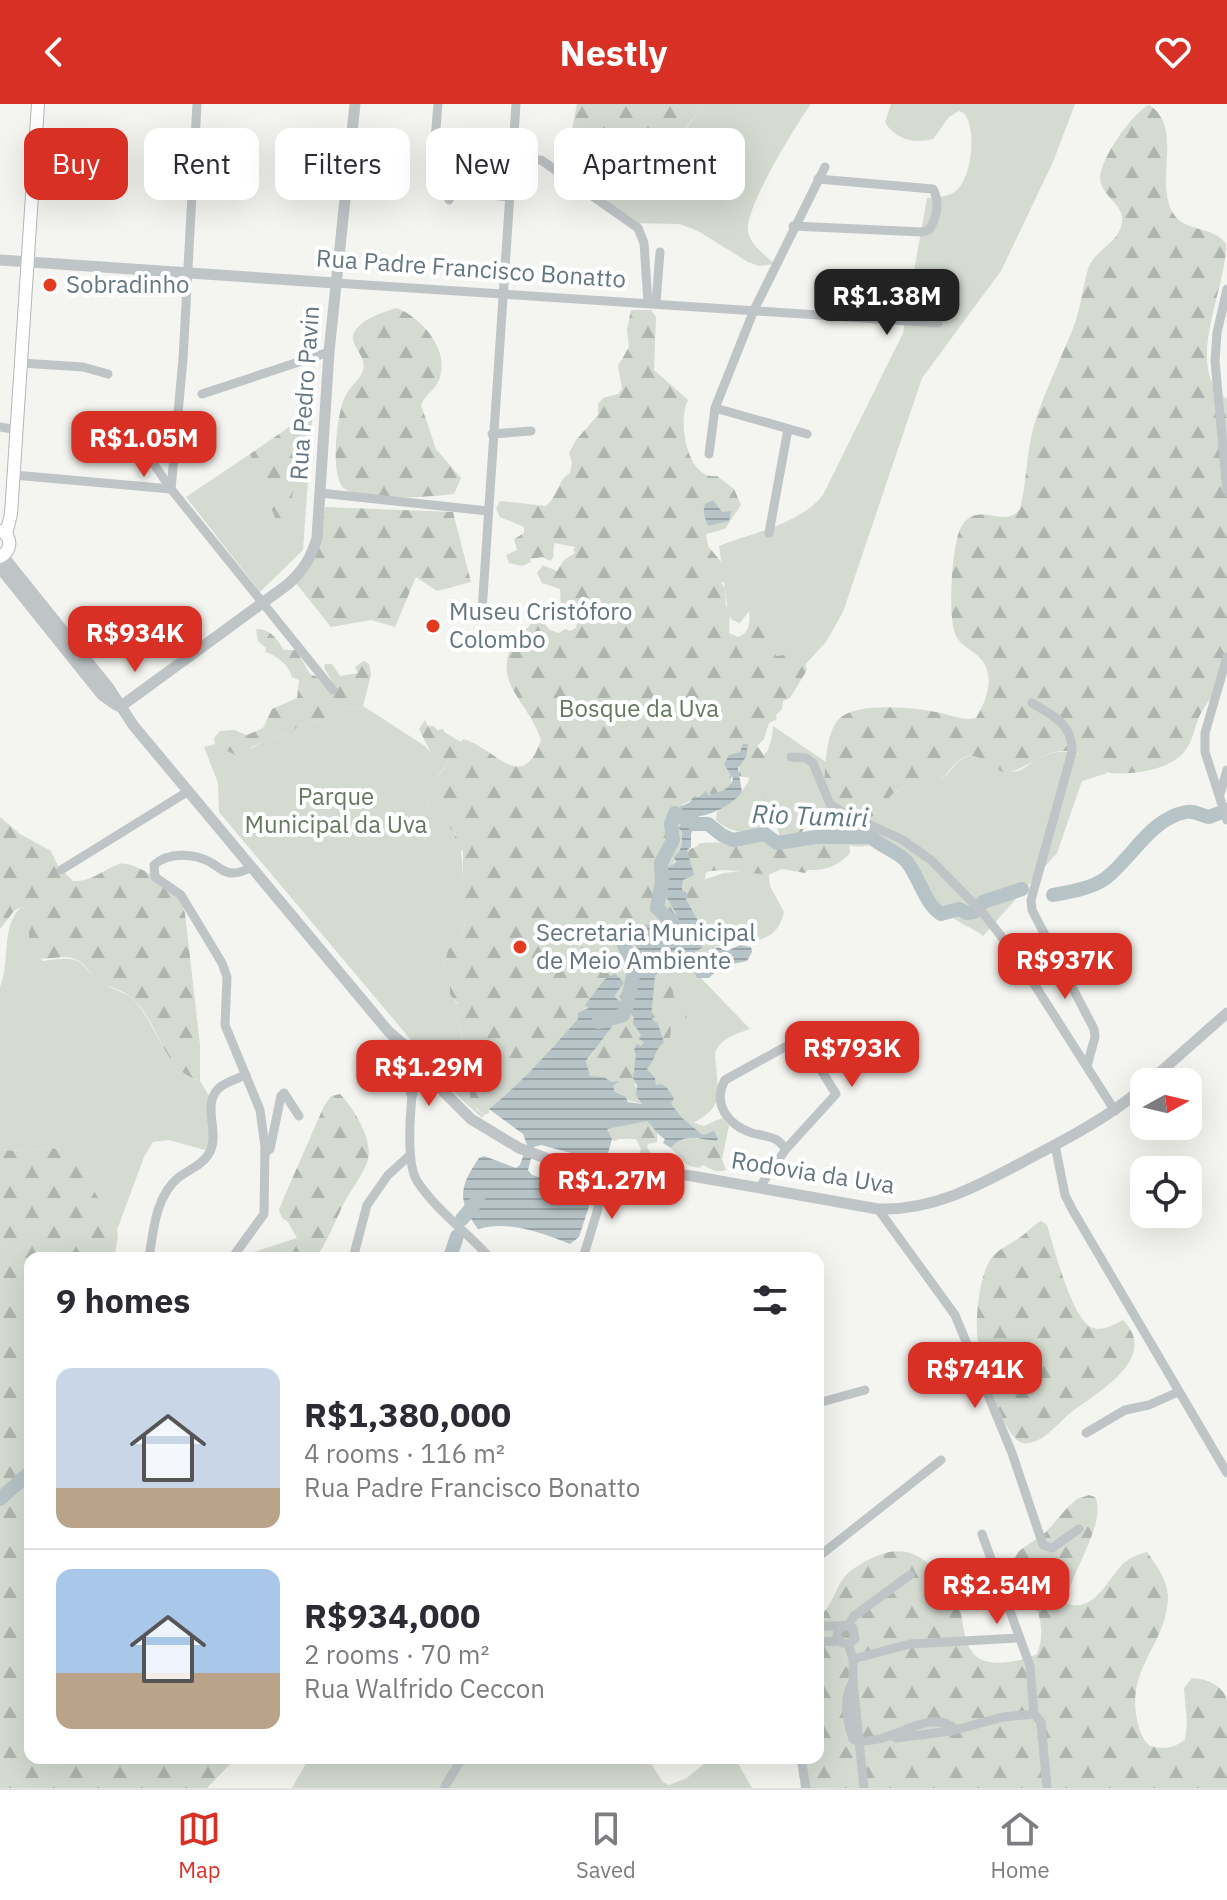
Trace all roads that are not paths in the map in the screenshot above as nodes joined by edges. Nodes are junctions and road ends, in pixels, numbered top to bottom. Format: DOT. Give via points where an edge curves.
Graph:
graph roads {
  1 [pos="38,104"];
  2 [pos="197,104"];
  3 [pos="355,104"];
  4 [pos="438,104"];
  5 [pos="516,104"];
  6 [pos="436,128"];
  7 [pos="514,128"];
  8 [pos="538,160"];
  9 [pos="825,167"];
  10 [pos="818,179"];
  11 [pos="509,200"];
  12 [pos="793,226"];
  13 [pos="898,237"];
  14 [pos="660,252"];
  15 [pos="0,260"];
  16 [pos="28,262"];
  17 [pos="189,271"];
  18 [pos="335,283"];
  19 [pos="1227,289"];
  20 [pos="502,295"];
  21 [pos="652,303"];
  22 [pos="754,310"];
  23 [pos="938,323"];
  24 [pos="329,352"];
  25 [pos="21,363"];
  26 [pos="108,374"];
  27 [pos="202,394"];
  28 [pos="715,408"];
  29 [pos="0,427"];
  30 [pos="788,429"];
  31 [pos="17,430"];
  32 [pos="531,431"];
  33 [pos="492,434"];
  34 [pos="807,434"];
  35 [pos="144,450"];
  36 [pos="709,454"];
  37 [pos="14,475"];
  38 [pos="171,489"];
  39 [pos="1227,491"];
  40 [pos="320,493"];
  41 [pos="488,511"];
  42 [pos="3,532"];
  43 [pos="769,533"];
  44 [pos="1,560"];
  45 [pos="262,604"];
  46 [pos="482,611"];
  47 [pos="1227,657"];
  48 [pos="333,690"];
  49 [pos="1032,703"];
  50 [pos="120,707"];
  51 [pos="791,757"];
  52 [pos="1227,770"];
  53 [pos="187,792"];
  54 [pos="1220,796"];
  55 [pos="1227,820"];
  56 [pos="252,867"];
  57 [pos="61,870"];
  58 [pos="1227,1013"];
  59 [pos="397,1039"];
  60 [pos="416,1058"];
  61 [pos="1087,1066"];
  62 [pos="1165,1068"];
  63 [pos="246,1075"];
  64 [pos="412,1094"];
  65 [pos="1130,1099"];
  66 [pos="1115,1111"];
  67 [pos="299,1116"];
  68 [pos="1055,1145"];
  69 [pos="786,1149"];
  70 [pos="265,1153"];
  71 [pos="409,1156"];
  72 [pos="604,1176"];
  73 [pos="759,1188"];
  74 [pos="878,1209"];
  75 [pos="150,1252"];
  76 [pos="236,1252"];
  77 [pos="355,1252"];
  78 [pos="484,1252"];
  79 [pos="585,1252"];
  80 [pos="865,1390"];
  81 [pos="1178,1392"];
  82 [pos="824,1401"];
  83 [pos="1086,1433"];
  84 [pos="941,1460"];
  85 [pos="1227,1473"];
  86 [pos="1079,1529"];
  87 [pos="982,1534"];
  88 [pos="824,1552"];
  89 [pos="910,1575"];
  90 [pos="824,1626"];
  91 [pos="845,1626"];
  92 [pos="1019,1638"];
  93 [pos="824,1642"];
  94 [pos="844,1643"];
  95 [pos="853,1659"];
  96 [pos="1034,1714"];
  97 [pos="858,1742"];
  98 [pos="458,1764"];
  99 [pos="802,1764"];
  100 [pos="444,1788"];
  101 [pos="806,1788"];
  102 [pos="864,1788"];
  103 [pos="1047,1788"];
  1 -- 16 [label="main road"];
  2 -- 17 [label="street"];
  3 -- 18 [label="street, Rua Pedro Pavin"];
  4 -- 6 [label="street"];
  5 -- 7 [label="street"];
  8 -- 21 [label="street" via="638,228"];
  9 -- 10 [label="street"];
  10 -- 12 [label="street"];
  10 -- 12 [label="street" via="933,189 935,221 922,232"];
  11 -- 20 [label="street"];
  12 -- 13 [label="street"];
  12 -- 22 [label="street"];
  14 -- 21 [label="street"];
  15 -- 16 [label="street, Rua Padre Francisco Bonatto"];
  16 -- 17 [label="street, Rua Padre Francisco Bonatto"];
  16 -- 25 [label="main road"];
  17 -- 18 [label="street, Rua Padre Francisco Bonatto"];
  17 -- 38 [label="street"];
  18 -- 20 [label="street, Rua Padre Francisco Bonatto"];
  18 -- 24 [label="street, Rua Pedro Pavin"];
  19 -- 39 [label="street" via="1215,361"];
  20 -- 21 [label="street, Rua Padre Francisco Bonatto"];
  20 -- 33 [label="street"];
  21 -- 22 [label="street, Rua Padre Francisco Bonatto"];
  22 -- 23 [label="street, Rua Padre Francisco Bonatto"];
  22 -- 28 [label="street"];
  24 -- 27 [label="street"];
  24 -- 40 [label="street, Rua Pedro Pavin"];
  25 -- 26 [label="street"];
  25 -- 31 [label="main road"];
  28 -- 30 [label="street"];
  28 -- 36 [label="street"];
  29 -- 31 [label="street"];
  30 -- 34 [label="street"];
  30 -- 43 [label="street"];
  31 -- 37 [label="main road"];
  32 -- 33 [label="street"];
  33 -- 41 [label="street"];
  35 -- 38 [label="street"];
  37 -- 38 [label="street"];
  37 -- 42 [label="main road" via="11,514"];
  38 -- 45 [label="street"];
  40 -- 41 [label="street"];
  40 -- 45 [label="street, Rua Pedro Pavin" via="312,554 300,574"];
  41 -- 46 [label="street"];
  42 -- 44 [label="main road" via="10,546"];
  44 -- 50 [label="street, Rodovia da Uva"];
  45 -- 48 [label="street"];
  45 -- 50 [label="street, Rua Pedro Pavin"];
  47 -- 54 [label="street" via="1205,733 1205,752"];
  49 -- 61 [label="street" via="1062,722 1072,742 1031,900 1094,1029"];
  50 -- 53 [label="street, Rodovia da Uva"];
  51 -- 61 [label="street" via="813,763 830,804 931,860 983,913"];
  52 -- 54 [label="street"];
  53 -- 56 [label="street, Rodovia da Uva"];
  53 -- 57 [label="street"];
  54 -- 55 [label="street"];
  56 -- 59 [label="street, Rodovia da Uva"];
  56 -- 63 [label="street" via="229,874 197,857 172,856 162,857 152,872 181,895 222,963 227,977 225,1025"];
  58 -- 62 [label="street"];
  59 -- 60 [label="street, Rodovia da Uva"];
  59 -- 64 [label="street"];
  60 -- 64 [label="street"];
  60 -- 72 [label="street, Rodovia da Uva" via="471,1119 519,1148"];
  61 -- 66 [label="street"];
  63 -- 70 [label="street" via="260,1110"];
  63 -- 75 [label="street" via="218,1088 211,1099 211,1152 164,1194"];
  64 -- 71 [label="street"];
  65 -- 66 [label="street, Rodovia da Uva"];
  66 -- 68 [label="street, Rodovia da Uva"];
  67 -- 70 [label="street" via="284,1093"];
  68 -- 74 [label="street, Rodovia da Uva" via="946,1199"];
  68 -- 81 [label="street" via="1065,1195"];
  69 -- 69 [label="street" via="836,1094 801,1038 725,1080 720,1089 724,1113 736,1126 777,1140"];
  69 -- 73 [label="street"];
  70 -- 76 [label="street" via="264,1214"];
  71 -- 77 [label="street" via="367,1205"];
  71 -- 78 [label="street" via="415,1178 431,1199"];
  72 -- 73 [label="street, Rodovia da Uva" via="662,1173"];
  72 -- 79 [label="street"];
  73 -- 74 [label="street, Rodovia da Uva"];
  74 -- 86 [label="street" via="955,1315 1043,1545 1052,1548"];
  80 -- 82 [label="street"];
  81 -- 83 [label="street" via="1125,1410"];
  81 -- 85 [label="street"];
  84 -- 88 [label="street"];
  87 -- 92 [label="street"];
  89 -- 91 [label="street"];
  90 -- 91 [label="street"];
  91 -- 94 [label="street" via="837,1633"];
  91 -- 94 [label="street" via="856,1637"];
  92 -- 95 [label="street" via="918,1643"];
  92 -- 96 [label="street" via="1030,1666"];
  93 -- 94 [label="street"];
  94 -- 95 [label="street"];
  95 -- 97 [label="street" via="847,1714"];
  96 -- 97 [label="street"];
  96 -- 103 [label="street" via="1041,1722"];
  97 -- 102 [label="street"];
  98 -- 100 [label="street"];
  99 -- 101 [label="street"];
}
